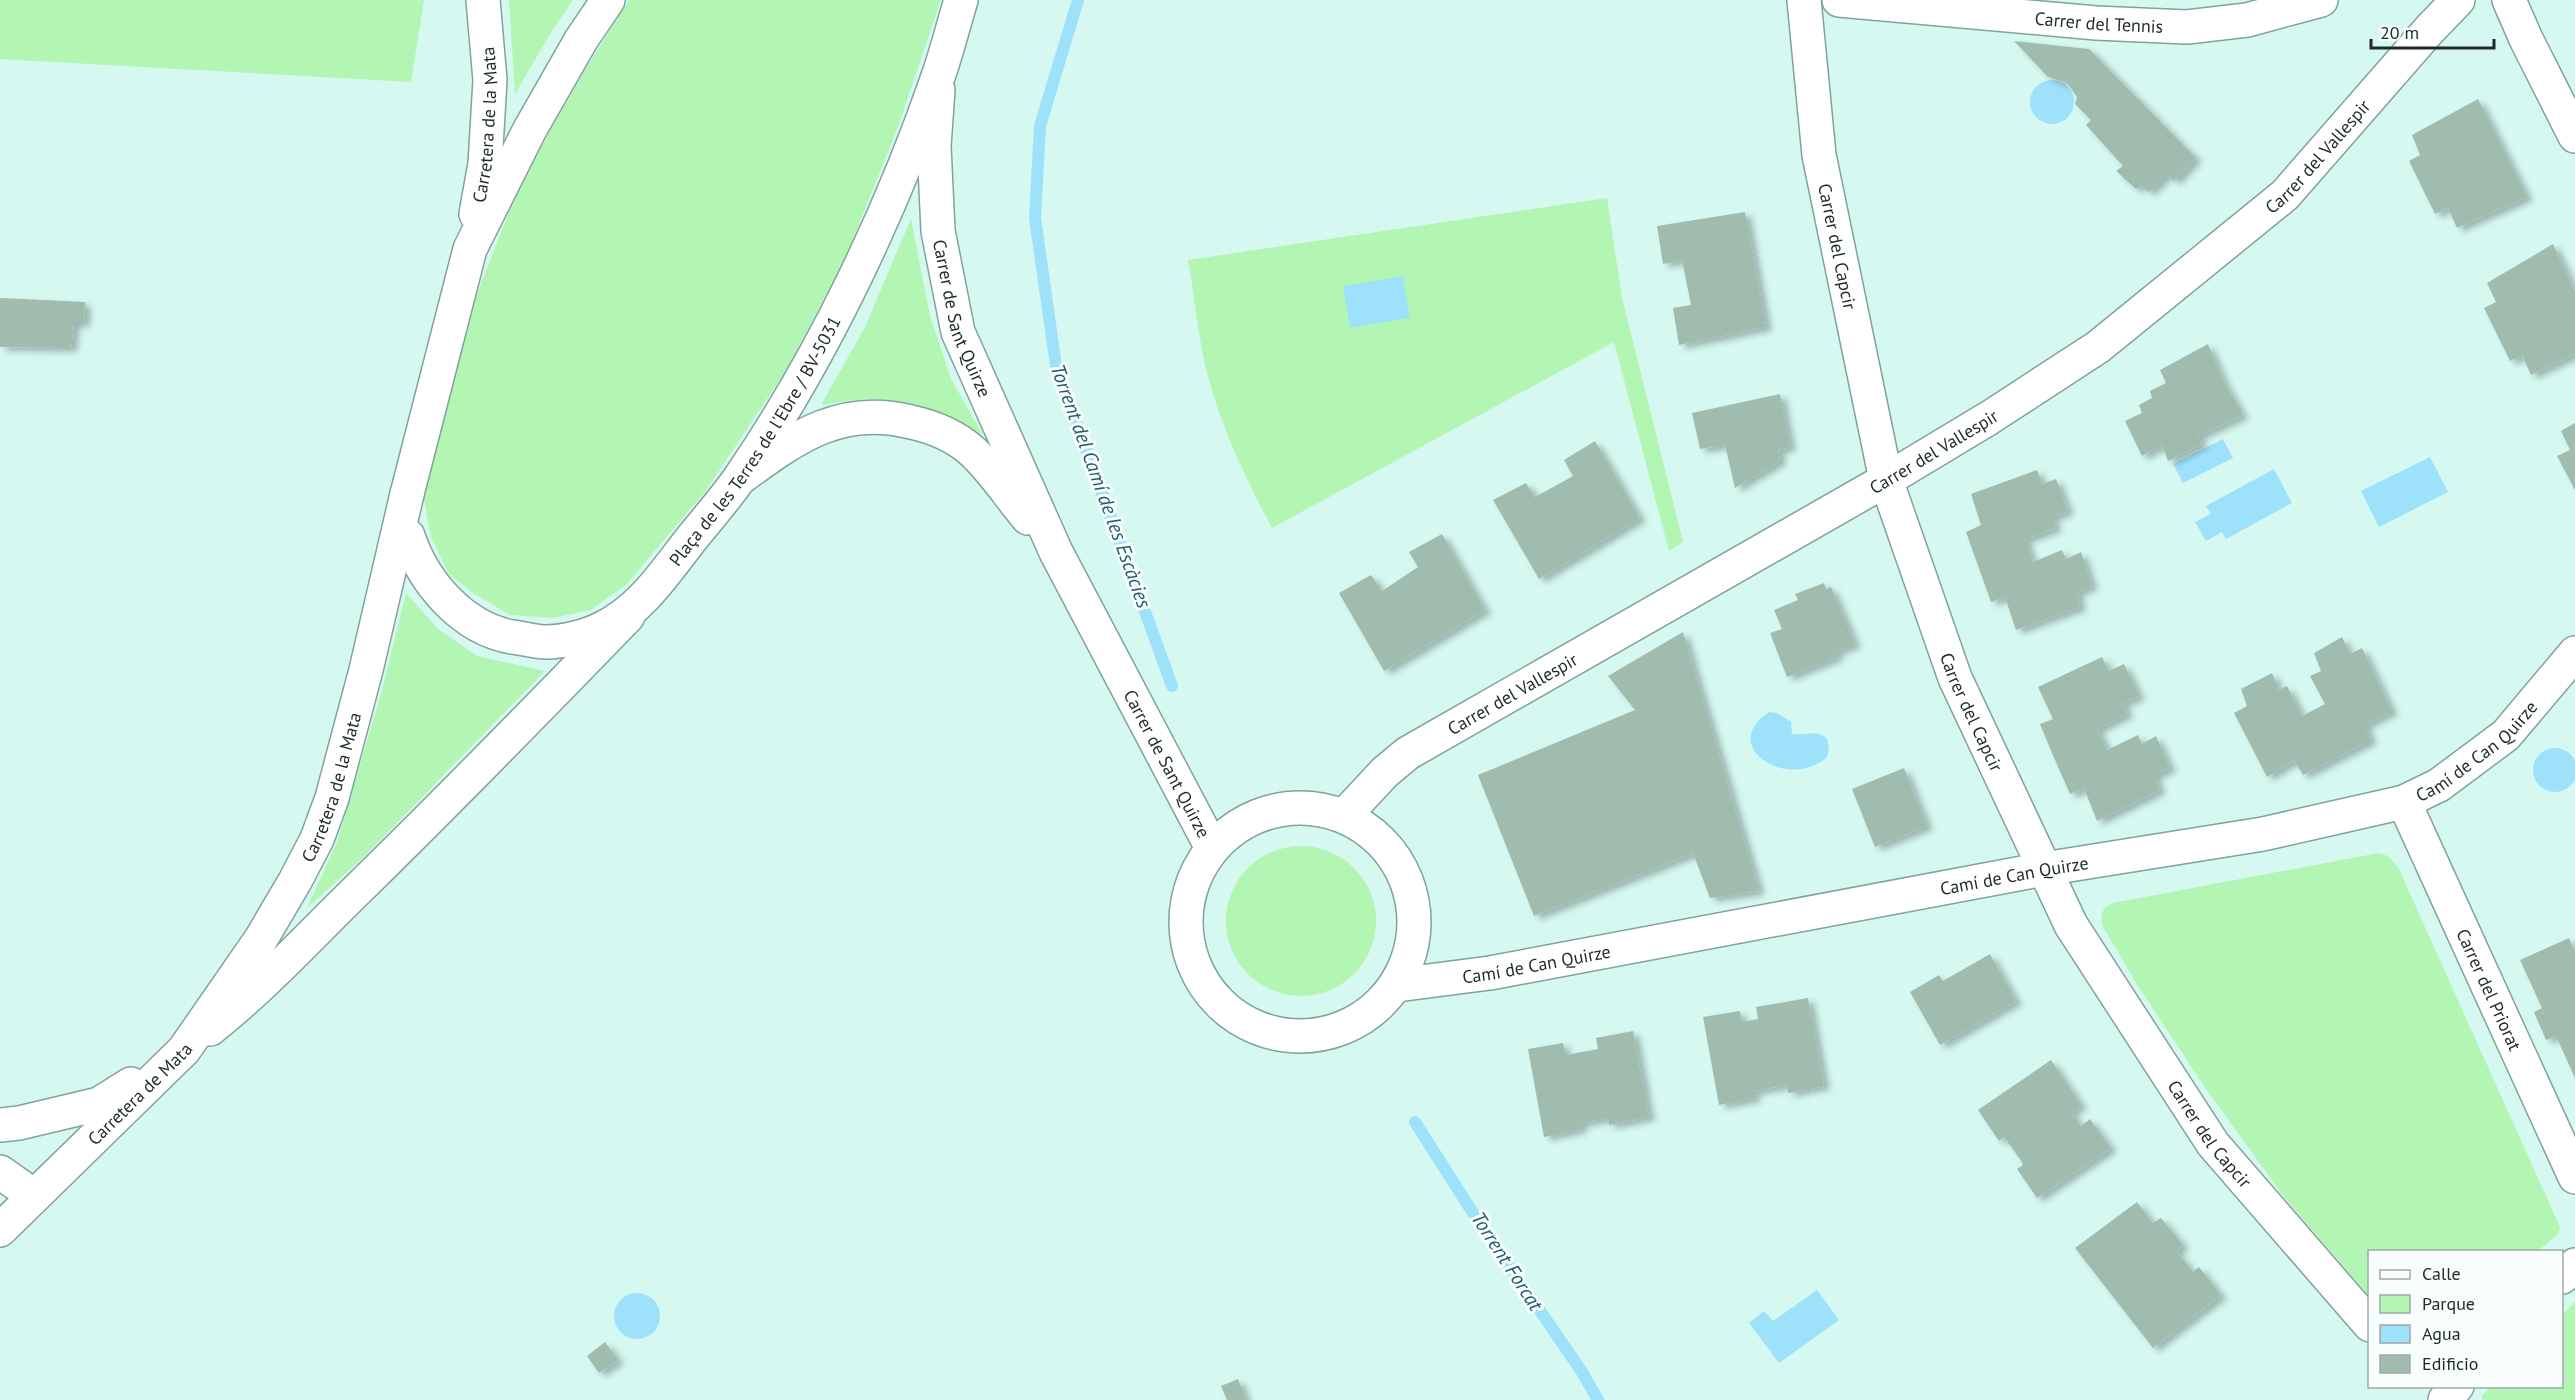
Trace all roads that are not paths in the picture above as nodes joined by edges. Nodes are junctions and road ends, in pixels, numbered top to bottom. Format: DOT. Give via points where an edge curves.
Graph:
graph roads {
  1 [pos="483,0"];
  2 [pos="608,0"];
  3 [pos="961,0"];
  4 [pos="1804,0"];
  5 [pos="1839,0"];
  6 [pos="2321,0"];
  7 [pos="2458,0"];
  8 [pos="2509,0"];
  9 [pos="940,70"];
  10 [pos="2575,136"];
  11 [pos="470,249"];
  12 [pos="740,478"];
  13 [pos="1886,480"];
  14 [pos="407,494"];
  15 [pos="1056,552"];
  16 [pos="639,604"];
  17 [pos="2575,653"];
  18 [pos="2404,802"];
  19 [pos="1344,816"];
  20 [pos="1212,848"];
  21 [pos="2044,868"];
  22 [pos="1397,985"];
  23 [pos="184,1050"];
  24 [pos="0,1125"];
  25 [pos="0,1172"];
  26 [pos="2575,1177"];
  27 [pos="34,1196"];
  28 [pos="0,1230"];
  29 [pos="2575,1265"];
  30 [pos="2563,1276"];
  31 [pos="2368,1323"];
  32 [pos="2424,1388"];
  33 [pos="2455,1388"];
  34 [pos="2434,1400"];
  35 [pos="2445,1400"];
  1 -- 11 [label="street, Carretera de la Mata" via="490,80 485,164"];
  2 -- 11 [label="street" via="529,130"];
  3 -- 9 [label="street, Plaça de les Terres de l'Ebre / BV-5031"];
  4 -- 13 [label="street, Carrer del Capcir" via="1819,155"];
  5 -- 6 [label="street, Carrer del Tennis" via="2096,23 2187,27 2247,20"];
  7 -- 13 [label="street, Carrer del Vallespir" via="2285,195 2098,347"];
  8 -- 10 [label="street"];
  9 -- 12 [label="street, Plaça de les Terres de l'Ebre / BV-5031" via="897,183 846,293 797,389"];
  9 -- 15 [label="street, Carrer de Sant Quirze" via="933,146 938,231 958,332"];
  11 -- 14 [label="street"];
  12 -- 15 [label="street, Carrer de Sant Quirze" via="821,427 856,416 890,416 960,440"];
  12 -- 16 [label="street, Plaça de les Terres de l'Ebre / BV-5031"];
  13 -- 19 [label="street, Carrer del Vallespir" via="1408,753"];
  13 -- 21 [label="street, Carrer del Capcir" via="1955,678"];
  14 -- 16 [label="street, Plaça de les Terres de l'Ebre / BV-5031" via="408,536 415,559 450,604 495,634 547,642 578,636 602,629"];
  14 -- 23 [label="street, Carretera de la Mata" via="345,752 317,839 261,939"];
  15 -- 20 [label="street, Carrer de Sant Quirze"];
  16 -- 23 [label="street" via="280,969 248,1000"];
  17 -- 18 [label="street, Camí de Can Quirze" via="2506,735 2439,785"];
  18 -- 21 [label="street, Camí de Can Quirze" via="2263,834"];
  18 -- 26 [label="street, Carrer del Priorat"];
  19 -- 20 [label="street" via="1308,808 1273,811 1240,825"];
  19 -- 22 [label="street" via="1378,838 1402,870 1414,908 1412,948"];
  20 -- 22 [label="street" via="1192,884 1185,925 1194,965 1203,980 1216,1000 1249,1026 1290,1036 1331,1033 1368,1015"];
  21 -- 22 [label="street, Camí de Can Quirze" via="1490,973"];
  21 -- 31 [label="street, Carrer del Capcir" via="2071,926 2213,1144"];
  23 -- 24 [label="street, Carretera de Mata" via="99,1104"];
  23 -- 27 [label="street, Carretera de Mata"];
  25 -- 27 [label="street"];
  27 -- 28 [label="street, Carretera de Mata"];
  29 -- 30 [label="street"];
  32 -- 34 [label="street"];
  33 -- 35 [label="street"];
}
